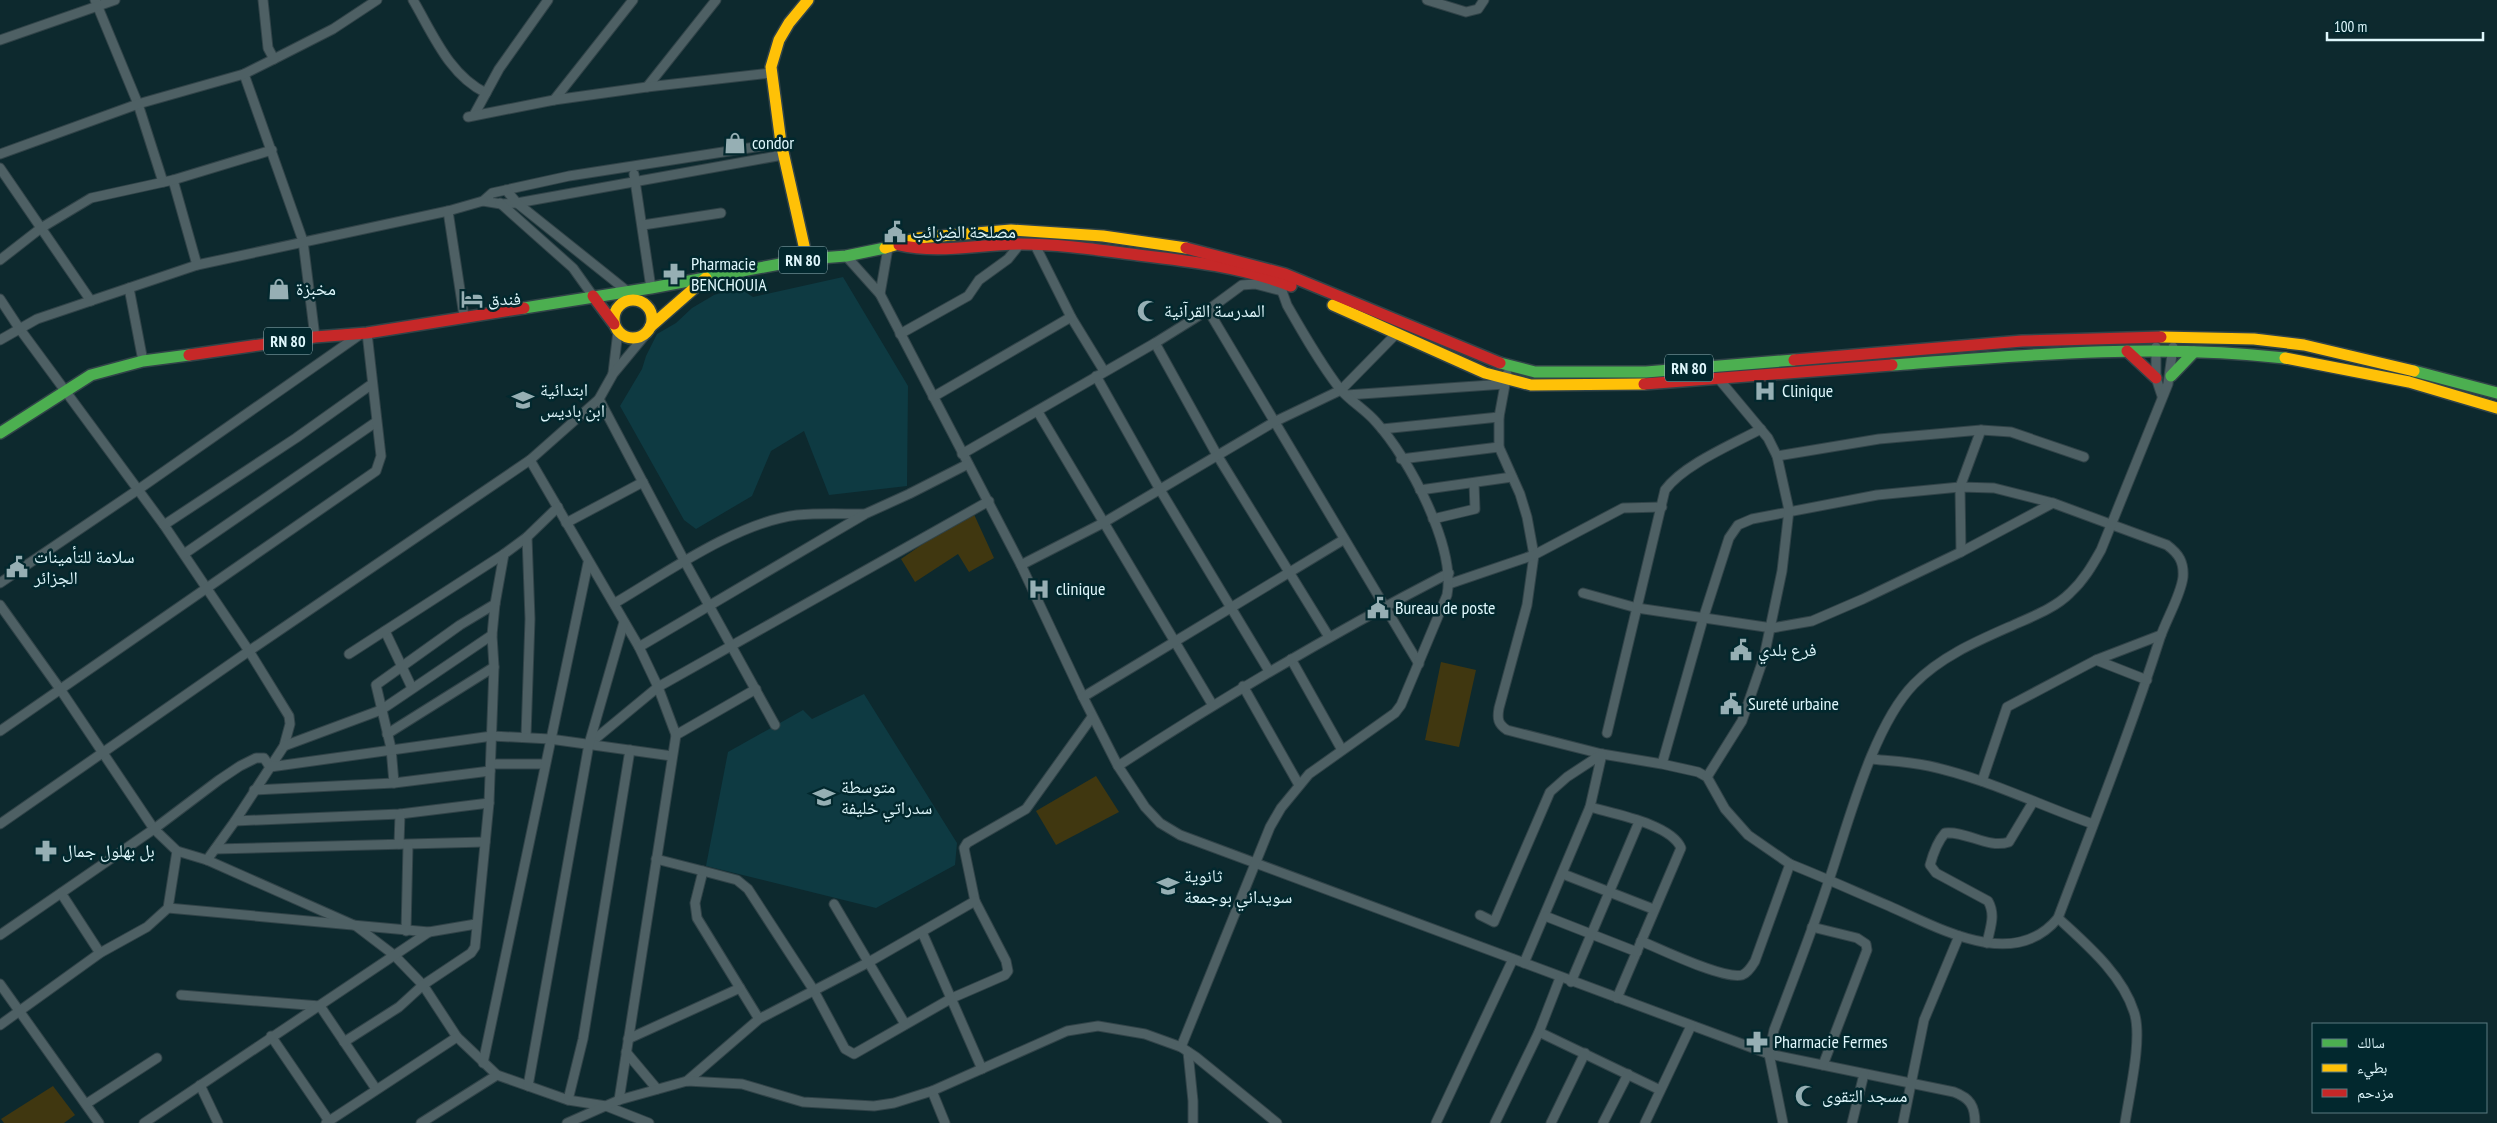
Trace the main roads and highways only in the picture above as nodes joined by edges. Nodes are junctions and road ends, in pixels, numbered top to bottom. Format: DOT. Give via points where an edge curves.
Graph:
graph roads {
  1 [pos="808,0"];
  2 [pos="1133,239"];
  3 [pos="894,246"];
  4 [pos="1132,254"];
  5 [pos="807,259"];
  6 [pos="707,278"];
  7 [pos="627,291"];
  8 [pos="593,296"];
  9 [pos="638,301"];
  10 [pos="620,305"];
  11 [pos="616,328"];
  12 [pos="648,330"];
  13 [pos="2127,351"];
  14 [pos="2194,352"];
  15 [pos="2171,376"];
  16 [pos="2156,378"];
  17 [pos="2497,392"];
  18 [pos="2497,408"];
  19 [pos="0,433"];
  1 -- 5 [label="main road" via="789,23 776,47 771,74 783,155"];
  2 -- 3 [label="main road, RN 80" via="1011,230 918,238"];
  2 -- 4 [label="main road"];
  2 -- 17 [label="main road, RN 80" via="1212,253 1285,274 1490,362 1535,372 1646,372 2022,341 2173,337 2254,339 2304,345"];
  3 -- 4 [label="main road, RN 80" via="919,251 1020,244"];
  3 -- 5 [label="main road, RN 80" via="846,256"];
  4 -- 13 [label="main road, RN 80" via="1234,269 1505,382 1550,387 1644,384 2013,355"];
  5 -- 6 [label="main road, RN 80"];
  6 -- 7 [label="main road, RN 80"];
  6 -- 12 [label="main road, RN 80"];
  7 -- 8 [label="main road, RN 80"];
  7 -- 9 [label="main road"];
  7 -- 10 [label="main road"];
  8 -- 11 [label="main road"];
  8 -- 19 [label="main road, RN 80" via="364,333 143,361 91,375"];
  9 -- 10 [label="main road"];
  9 -- 12 [label="main road" via="649,308"];
  10 -- 11 [label="main road" via="614,317"];
  11 -- 12 [label="main road" via="629,338"];
  13 -- 14 [label="main road, RN 80"];
  13 -- 16 [label="main road"];
  14 -- 15 [label="main road"];
  14 -- 18 [label="main road, RN 80" via="2292,358 2410,382"];
}
